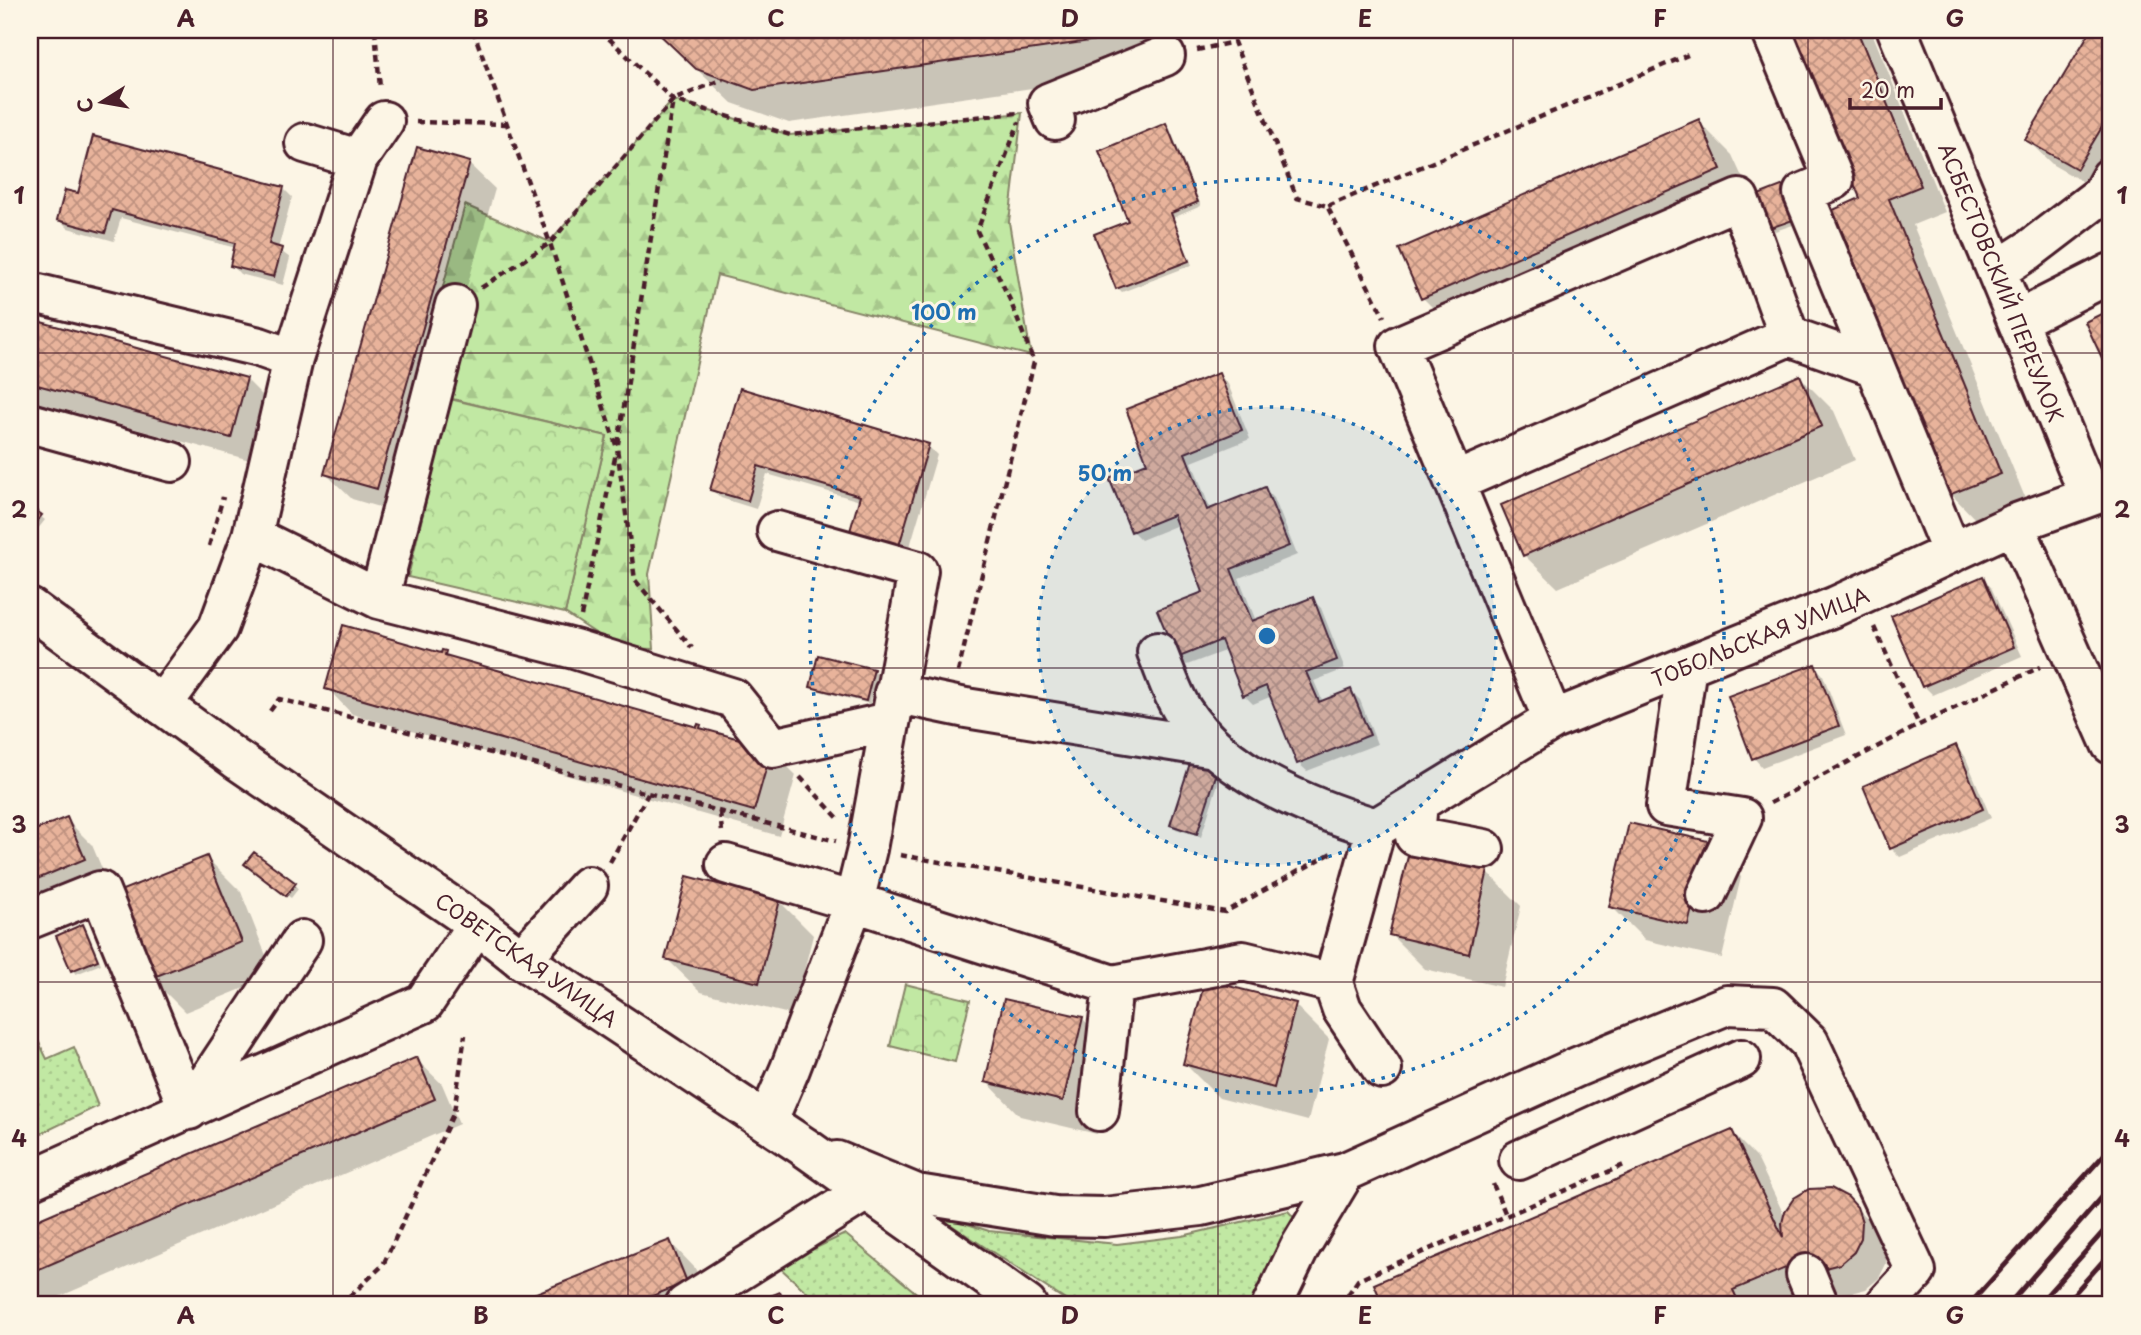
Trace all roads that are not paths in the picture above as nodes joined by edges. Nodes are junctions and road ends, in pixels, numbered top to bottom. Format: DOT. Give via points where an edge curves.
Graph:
graph roads {
  1 [pos="1771,30"];
  2 [pos="1897,30"];
  3 [pos="1164,53"];
  4 [pos="1055,120"];
  5 [pos="384,121"];
  6 [pos="305,143"];
  7 [pos="358,159"];
  8 [pos="2111,177"];
  9 [pos="1998,270"];
  10 [pos="2111,273"];
  11 [pos="30,292"];
  12 [pos="455,305"];
  13 [pos="2018,320"];
  14 [pos="1789,336"];
  15 [pos="293,359"];
  16 [pos="1873,366"];
  17 [pos="30,423"];
  18 [pos="172,461"];
  19 [pos="1455,481"];
  20 [pos="2105,493"];
  21 [pos="2014,524"];
  22 [pos="777,531"];
  23 [pos="252,536"];
  24 [pos="1952,553"];
  25 [pos="379,599"];
  26 [pos="30,608"];
  27 [pos="1157,652"];
  28 [pos="1687,666"];
  29 [pos="162,705"];
  30 [pos="892,707"];
  31 [pos="1552,720"];
  32 [pos="2111,744"];
  33 [pos="1215,748"];
  34 [pos="1418,802"];
  35 [pos="1376,828"];
  36 [pos="1484,849"];
  37 [pos="726,864"];
  38 [pos="588,886"];
  39 [pos="1706,895"];
  40 [pos="854,902"];
  41 [pos="30,919"];
  42 [pos="478,924"];
  43 [pos="302,940"];
  44 [pos="521,959"];
  45 [pos="1333,983"];
  46 [pos="1113,985"];
  47 [pos="1741,1059"];
  48 [pos="1577,1067"];
  49 [pos="1382,1069"];
  50 [pos="189,1110"];
  51 [pos="1099,1111"];
  52 [pos="1602,1121"];
  53 [pos="766,1122"];
  54 [pos="803,1146"];
  55 [pos="1518,1160"];
  56 [pos="1345,1172"];
  57 [pos="30,1180"];
  58 [pos="866,1191"];
  59 [pos="685,1305"];
  60 [pos="1027,1305"];
  61 [pos="1272,1305"];
  62 [pos="1885,1305"];
  1 -- 16 [label="street" via="1833,180 1803,193"];
  2 -- 9 [label="street, АСБЕСТОВСКИЙ ПЕРЕУЛОК"];
  3 -- 4 [label="street" via="1048,103"];
  5 -- 7 [label="street"];
  6 -- 7 [label="street"];
  7 -- 15 [label="street"];
  8 -- 9 [label="street" via="2101,195"];
  9 -- 13 [label="street, АСБЕСТОВСКИЙ ПЕРЕУЛОК"];
  10 -- 13 [label="street"];
  11 -- 15 [label="street"];
  12 -- 25 [label="street"];
  13 -- 20 [label="street, АСБЕСТОВСКИЙ ПЕРЕУЛОК"];
  14 -- 16 [label="street"];
  14 -- 19 [label="street"];
  14 -- 19 [label="street" via="1739,199 1398,346"];
  15 -- 23 [label="street"];
  16 -- 24 [label="street"];
  17 -- 18 [label="street"];
  19 -- 31 [label="street"];
  20 -- 21 [label="street, ТОБОЛЬСКАЯ УЛИЦА"];
  21 -- 24 [label="street, ТОБОЛЬСКАЯ УЛИЦА"];
  21 -- 32 [label="street"];
  22 -- 30 [label="street" via="918,571"];
  23 -- 25 [label="street"];
  23 -- 29 [label="street" via="218,628"];
  24 -- 28 [label="street, ТОБОЛЬСКАЯ УЛИЦА"];
  25 -- 30 [label="street" via="574,649 733,698 773,748"];
  26 -- 29 [label="street, СОВЕТСКАЯ УЛИЦА"];
  27 -- 33 [label="street" via="1183,710"];
  28 -- 31 [label="street, ТОБОЛЬСКАЯ УЛИЦА"];
  28 -- 39 [label="street" via="1666,806 1742,818"];
  29 -- 42 [label="street, СОВЕТСКАЯ УЛИЦА"];
  30 -- 33 [label="street" via="950,704"];
  30 -- 40 [label="street"];
  31 -- 34 [label="street, ТОБОЛЬСКАЯ УЛИЦА"];
  33 -- 35 [label="street" via="1266,785"];
  34 -- 35 [label="street, ТОБОЛЬСКАЯ УЛИЦА"];
  34 -- 36 [label="street" via="1415,836"];
  35 -- 45 [label="street"];
  37 -- 40 [label="street"];
  38 -- 44 [label="street"];
  40 -- 46 [label="street"];
  40 -- 53 [label="street"];
  41 -- 50 [label="street" via="100,891"];
  42 -- 44 [label="street, СОВЕТСКАЯ УЛИЦА"];
  42 -- 50 [label="street" via="424,1003"];
  43 -- 50 [label="street"];
  44 -- 53 [label="street, СОВЕТСКАЯ УЛИЦА"];
  45 -- 46 [label="street" via="1243,961"];
  45 -- 49 [label="street" via="1342,1009"];
  46 -- 51 [label="street"];
  47 -- 52 [label="street"];
  48 -- 52 [label="street"];
  48 -- 56 [label="street"];
  48 -- 62 [label="street" via="1727,1005 1773,1007 1808,1042 1916,1271"];
  50 -- 57 [label="street"];
  52 -- 55 [label="street"];
  53 -- 54 [label="street, СОВЕТСКАЯ УЛИЦА"];
  54 -- 56 [label="street" via="917,1195 1055,1216 1104,1217 1201,1206"];
  54 -- 58 [label="street, СОВЕТСКАЯ УЛИЦА"];
  56 -- 61 [label="street"];
  58 -- 59 [label="street"];
  58 -- 60 [label="street, СОВЕТСКАЯ УЛИЦА"];
}
